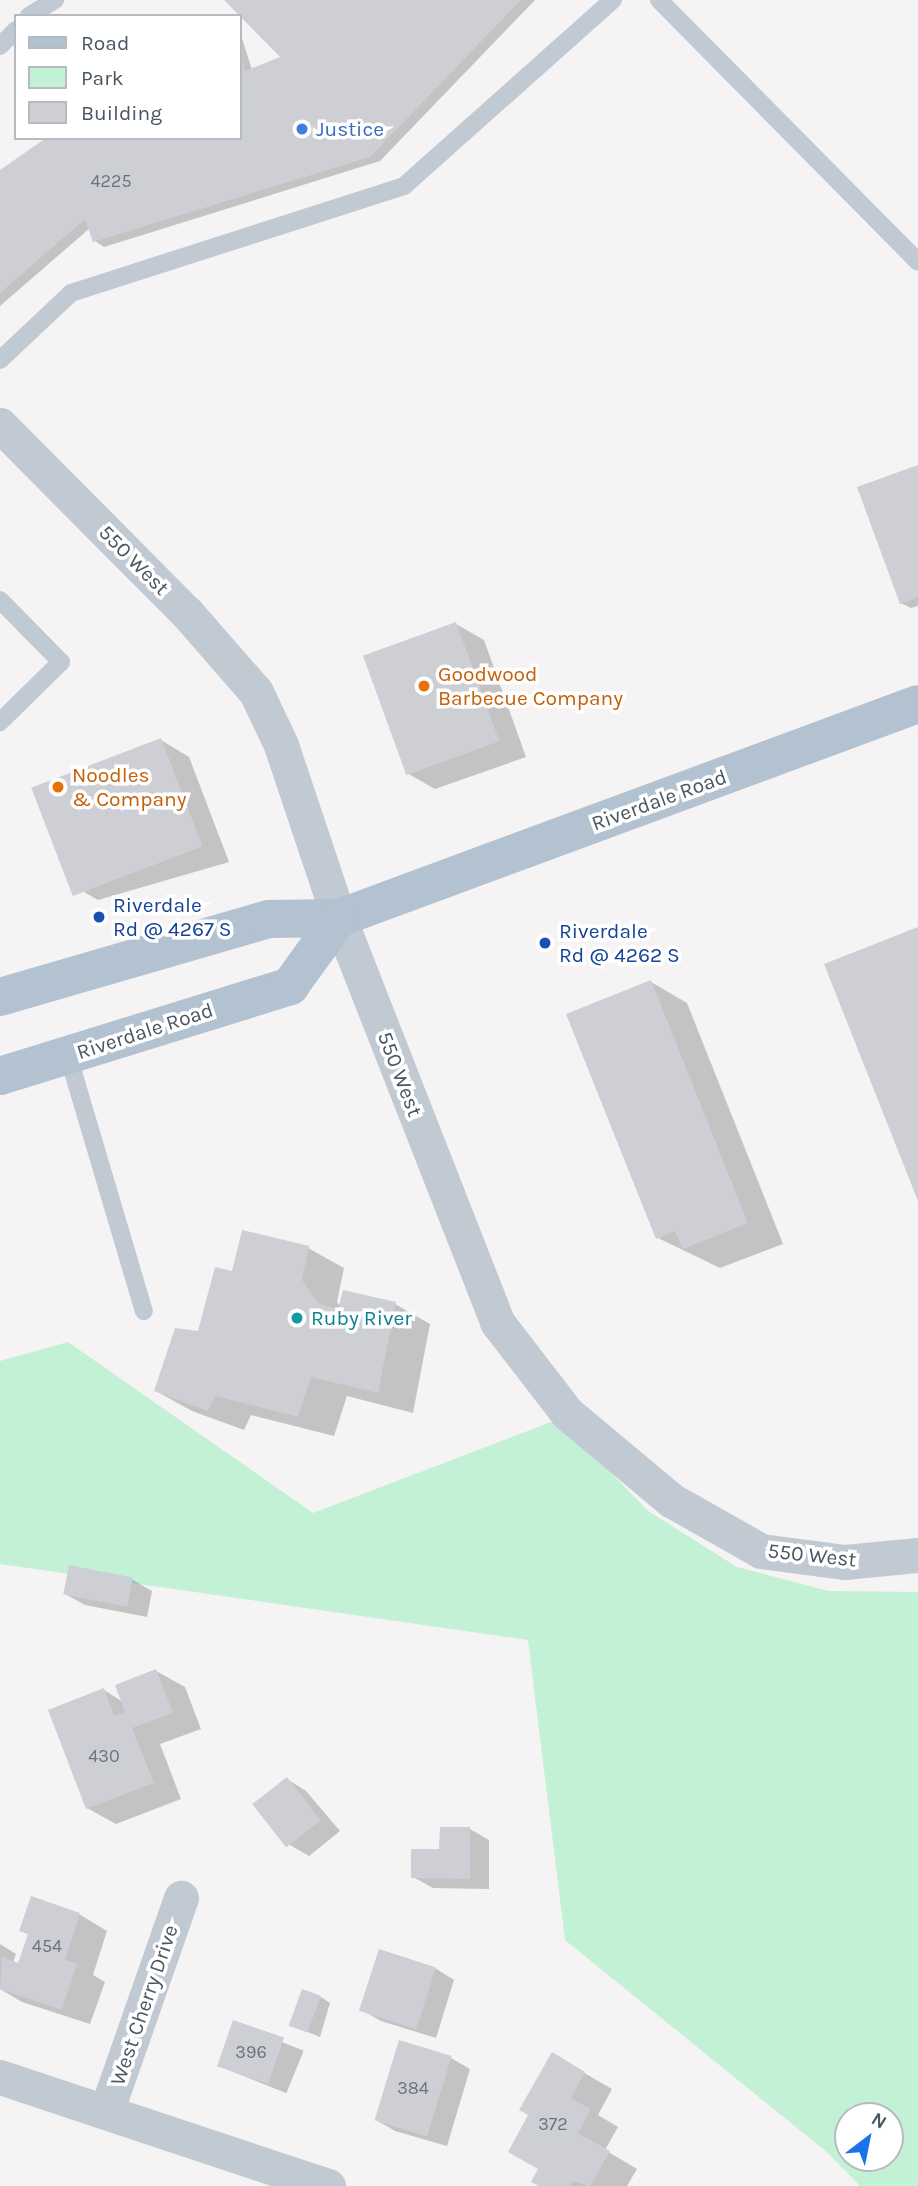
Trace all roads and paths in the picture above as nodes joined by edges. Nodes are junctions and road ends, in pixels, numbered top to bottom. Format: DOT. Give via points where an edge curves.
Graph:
graph roads {
  1 [pos="55,0"];
  2 [pos="612,0"];
  3 [pos="659,0"];
  4 [pos="32,14"];
  5 [pos="14,32"];
  6 [pos="0,46"];
  7 [pos="918,262"];
  8 [pos="0,360"];
  9 [pos="0,425"];
  10 [pos="0,600"];
  11 [pos="918,704"];
  12 [pos="0,722"];
  13 [pos="339,918"];
  14 [pos="0,996"];
  15 [pos="68,1055"];
  16 [pos="0,1076"];
  17 [pos="144,1311"];
  18 [pos="918,1555"];
  19 [pos="181,1898"];
  20 [pos="0,2077"];
  21 [pos="106,2112"];
  22 [pos="328,2186"];
  1 -- 4 [label="lane"];
  2 -- 8 [label="lane" via="404,186 71,293"];
  3 -- 7 [label="lane"];
  5 -- 6 [label="lane"];
  9 -- 13 [label="street, 550 West" via="219,647 256,692 281,745"];
  10 -- 12 [label="lane" via="61,662"];
  11 -- 13 [label="main road, Riverdale Road"];
  13 -- 14 [label="main road, Riverdale Road" via="258,922"];
  13 -- 15 [label="main road, Riverdale Road" via="290,986"];
  13 -- 18 [label="street, 550 West" via="497,1322 567,1413 671,1500 761,1551 845,1562"];
  15 -- 16 [label="main road, Riverdale Road"];
  15 -- 17 [label="lane"];
  19 -- 21 [label="street, West Cherry Drive"];
  20 -- 21 [label="street, West Cherry Drive"];
  21 -- 22 [label="street, West Cherry Drive"];
}
